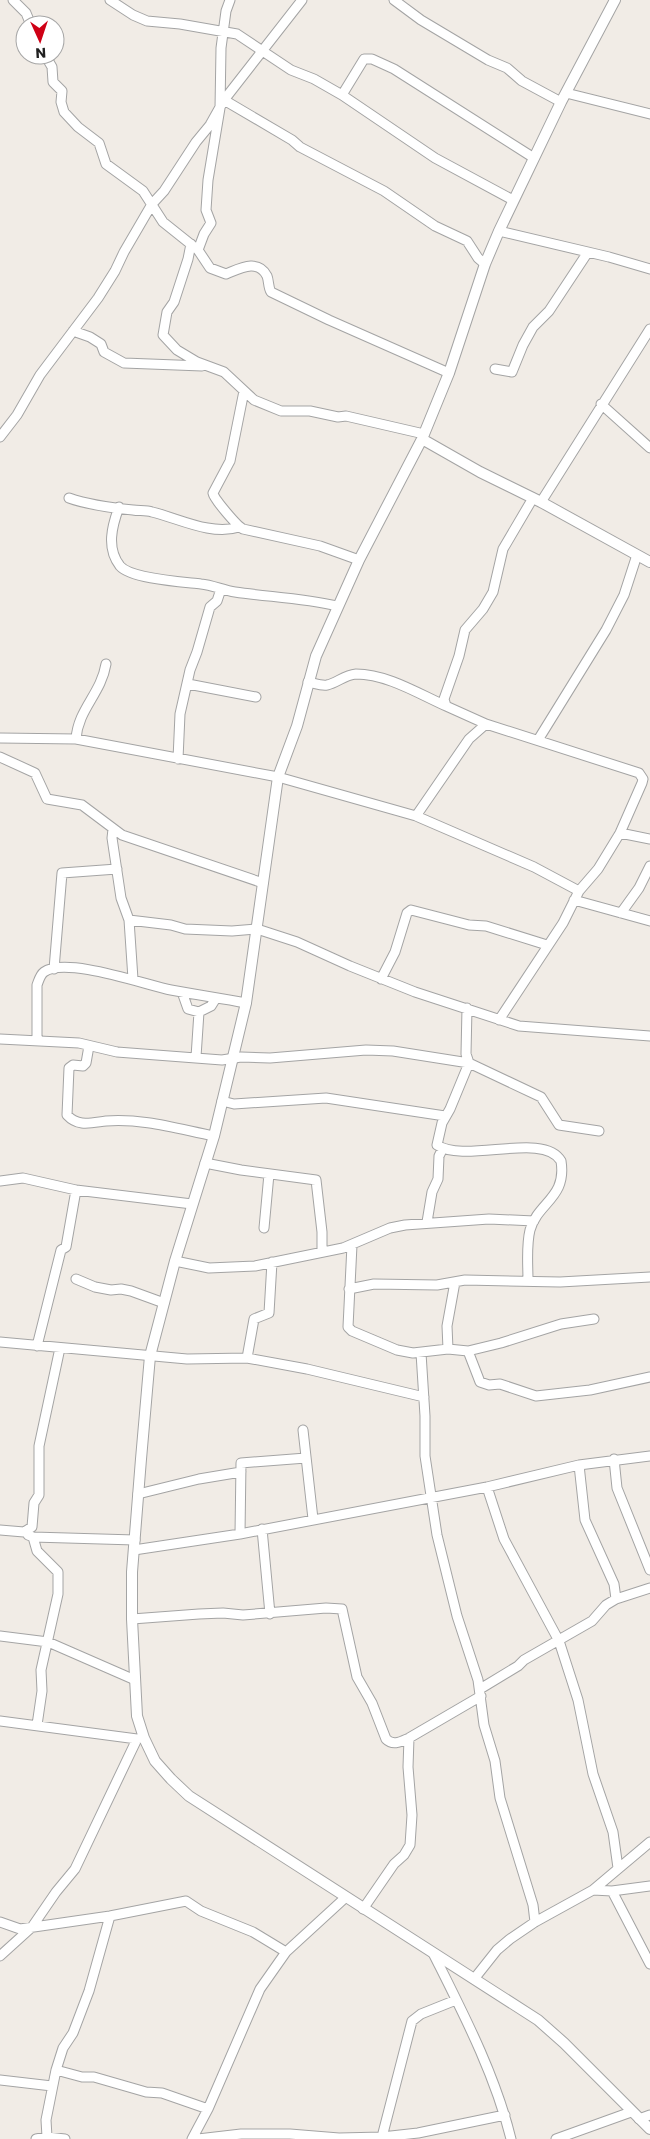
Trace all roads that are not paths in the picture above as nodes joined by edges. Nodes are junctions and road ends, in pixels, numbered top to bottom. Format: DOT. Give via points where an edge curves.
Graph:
graph roads {
  1 [pos="13,0"];
  2 [pos="110,0"];
  3 [pos="230,0"];
  4 [pos="302,0"];
  5 [pos="394,0"];
  6 [pos="615,0"];
  7 [pos="27,15"];
  8 [pos="224,32"];
  9 [pos="262,52"];
  10 [pos="51,65"];
  11 [pos="342,95"];
  12 [pos="563,98"];
  13 [pos="222,104"];
  14 [pos="650,114"];
  15 [pos="534,158"];
  16 [pos="513,200"];
  17 [pos="152,204"];
  18 [pos="498,231"];
  19 [pos="194,247"];
  20 [pos="588,252"];
  21 [pos="485,264"];
  22 [pos="650,269"];
  23 [pos="650,329"];
  24 [pos="73,331"];
  25 [pos="212,366"];
  26 [pos="495,370"];
  27 [pos="449,373"];
  28 [pos="244,391"];
  29 [pos="601,404"];
  30 [pos="0,437"];
  31 [pos="423,437"];
  32 [pos="650,448"];
  33 [pos="69,498"];
  34 [pos="537,500"];
  35 [pos="119,507"];
  36 [pos="239,527"];
  37 [pos="637,555"];
  38 [pos="359,560"];
  39 [pos="650,562"];
  40 [pos="221,589"];
  41 [pos="337,606"];
  42 [pos="106,664"];
  43 [pos="308,682"];
  44 [pos="188,684"];
  45 [pos="256,698"];
  46 [pos="446,706"];
  47 [pos="486,724"];
  48 [pos="0,738"];
  49 [pos="76,739"];
  50 [pos="538,740"];
  51 [pos="0,757"];
  52 [pos="178,759"];
  53 [pos="278,777"];
  54 [pos="416,816"];
  55 [pos="113,829"];
  56 [pos="620,833"];
  57 [pos="650,839"];
  58 [pos="650,866"];
  59 [pos="117,869"];
  60 [pos="263,883"];
  61 [pos="579,891"];
  62 [pos="574,900"];
  63 [pos="621,913"];
  64 [pos="130,920"];
  65 [pos="650,921"];
  66 [pos="257,929"];
  67 [pos="547,945"];
  68 [pos="54,969"];
  69 [pos="133,979"];
  70 [pos="381,979"];
  71 [pos="182,992"];
  72 [pos="216,998"];
  73 [pos="246,1003"];
  74 [pos="467,1008"];
  75 [pos="199,1012"];
  76 [pos="499,1020"];
  77 [pos="650,1036"];
  78 [pos="0,1039"];
  79 [pos="37,1040"];
  80 [pos="90,1046"];
  81 [pos="196,1057"];
  82 [pos="232,1059"];
  83 [pos="469,1063"];
  84 [pos="222,1101"];
  85 [pos="445,1116"];
  86 [pos="598,1131"];
  87 [pos="214,1136"];
  88 [pos="443,1148"];
  89 [pos="205,1164"];
  90 [pos="269,1174"];
  91 [pos="0,1181"];
  92 [pos="76,1190"];
  93 [pos="192,1204"];
  94 [pos="534,1221"];
  95 [pos="427,1222"];
  96 [pos="264,1228"];
  97 [pos="352,1245"];
  98 [pos="322,1252"];
  99 [pos="175,1261"];
  100 [pos="272,1262"];
  101 [pos="650,1277"];
  102 [pos="76,1279"];
  103 [pos="528,1281"];
  104 [pos="455,1282"];
  105 [pos="349,1288"];
  106 [pos="164,1303"];
  107 [pos="594,1319"];
  108 [pos="0,1342"];
  109 [pos="37,1346"];
  110 [pos="60,1348"];
  111 [pos="448,1349"];
  112 [pos="468,1351"];
  113 [pos="421,1353"];
  114 [pos="150,1356"];
  115 [pos="247,1358"];
  116 [pos="650,1377"];
  117 [pos="424,1397"];
  118 [pos="303,1430"];
  119 [pos="650,1456"];
  120 [pos="306,1458"];
  121 [pos="614,1459"];
  122 [pos="579,1465"];
  123 [pos="241,1472"];
  124 [pos="487,1486"];
  125 [pos="138,1494"];
  126 [pos="430,1497"];
  127 [pos="314,1520"];
  128 [pos="262,1529"];
  129 [pos="0,1530"];
  130 [pos="24,1532"];
  131 [pos="240,1534"];
  132 [pos="33,1537"];
  133 [pos="134,1545"];
  134 [pos="650,1570"];
  135 [pos="650,1588"];
  136 [pos="616,1599"];
  137 [pos="270,1614"];
  138 [pos="132,1619"];
  139 [pos="0,1636"];
  140 [pos="559,1640"];
  141 [pos="48,1642"];
  142 [pos="135,1680"];
  143 [pos="480,1693"];
  144 [pos="0,1721"];
  145 [pos="37,1725"];
  146 [pos="141,1738"];
  147 [pos="408,1738"];
  148 [pos="650,1842"];
  149 [pos="618,1868"];
  150 [pos="650,1886"];
  151 [pos="593,1890"];
  152 [pos="612,1890"];
  153 [pos="346,1897"];
  154 [pos="364,1909"];
  155 [pos="110,1916"];
  156 [pos="0,1922"];
  157 [pos="536,1922"];
  158 [pos="32,1927"];
  159 [pos="286,1952"];
  160 [pos="433,1953"];
  161 [pos="0,1956"];
  162 [pos="650,1964"];
  163 [pos="474,1979"];
  164 [pos="456,2000"];
  165 [pos="56,2070"];
  166 [pos="0,2080"];
  167 [pos="52,2086"];
  168 [pos="208,2109"];
  169 [pos="635,2115"];
  170 [pos="650,2115"];
  171 [pos="505,2116"];
  172 [pos="650,2129"];
  173 [pos="418,2136"];
  174 [pos="47,2137"];
  175 [pos="382,2137"];
  176 [pos="36,2139"];
  177 [pos="63,2139"];
  178 [pos="192,2139"];
  179 [pos="198,2139"];
  180 [pos="339,2139"];
  181 [pos="363,2139"];
  182 [pos="510,2139"];
  183 [pos="556,2139"];
  1 -- 7 [label="street"];
  2 -- 8 [label="street" via="133,16 147,21"];
  3 -- 8 [label="street"];
  4 -- 9 [label="street"];
  5 -- 12 [label="street" via="421,20 507,68 522,81"];
  6 -- 12 [label="street"];
  8 -- 9 [label="street" via="236,34"];
  8 -- 13 [label="street" via="220,54"];
  9 -- 11 [label="street"];
  9 -- 13 [label="street"];
  10 -- 17 [label="street" via="53,82 62,92 64,112 99,143 106,164 143,191"];
  11 -- 15 [label="street" via="364,59 372,59 394,69"];
  11 -- 16 [label="street" via="435,158"];
  12 -- 14 [label="street"];
  12 -- 15 [label="street"];
  13 -- 17 [label="street"];
  13 -- 19 [label="street" via="208,180 206,210 211,224"];
  13 -- 21 [label="street" via="467,241"];
  15 -- 16 [label="street"];
  16 -- 18 [label="street"];
  17 -- 19 [label="street" via="163,222"];
  17 -- 24 [label="street" via="115,271"];
  18 -- 20 [label="street"];
  18 -- 21 [label="street"];
  19 -- 25 [label="street" via="174,302 167,312 163,335 177,350 197,362"];
  19 -- 27 [label="street" via="210,268 221,274 246,265 254,266 268,277 271,292"];
  20 -- 22 [label="street"];
  20 -- 26 [label="street" via="533,328 512,372"];
  21 -- 27 [label="street"];
  23 -- 29 [label="street"];
  24 -- 25 [label="street" via="90,337 100,344 104,352 124,363"];
  24 -- 30 [label="street"];
  25 -- 28 [label="street" via="224,372"];
  27 -- 31 [label="street"];
  28 -- 31 [label="street" via="254,400 281,410 346,416"];
  28 -- 36 [label="street" via="230,461 213,493 215,500"];
  29 -- 32 [label="street"];
  29 -- 34 [label="street"];
  31 -- 34 [label="street" via="480,472"];
  31 -- 38 [label="street"];
  33 -- 35 [label="street"];
  34 -- 37 [label="street"];
  34 -- 46 [label="street" via="503,550 493,592 465,630 444,699"];
  35 -- 36 [label="street" via="151,511 211,528"];
  35 -- 40 [label="street" via="111,538 119,565 124,570"];
  36 -- 38 [label="street" via="320,546"];
  37 -- 39 [label="street"];
  37 -- 50 [label="street" via="624,595 606,630"];
  38 -- 41 [label="street"];
  40 -- 41 [label="street" via="314,600"];
  40 -- 44 [label="street" via="217,601 210,608"];
  41 -- 43 [label="street"];
  42 -- 49 [label="street" via="102,682 79,720"];
  43 -- 46 [label="street" via="326,685 344,676 367,675 390,681"];
  43 -- 53 [label="street" via="297,726"];
  44 -- 45 [label="street"];
  44 -- 52 [label="street" via="180,714"];
  46 -- 47 [label="street"];
  47 -- 50 [label="street"];
  47 -- 54 [label="street" via="469,739"];
  48 -- 49 [label="street"];
  49 -- 52 [label="street"];
  50 -- 56 [label="street" via="639,773 642,783"];
  51 -- 55 [label="street" via="35,772 47,799 82,804"];
  52 -- 53 [label="street"];
  53 -- 54 [label="street"];
  53 -- 60 [label="street"];
  54 -- 61 [label="street" via="534,867"];
  55 -- 59 [label="street"];
  55 -- 60 [label="street" via="122,835"];
  56 -- 57 [label="street"];
  56 -- 61 [label="street" via="598,869"];
  58 -- 63 [label="street"];
  59 -- 64 [label="street" via="121,898"];
  59 -- 68 [label="street" via="62,873"];
  60 -- 66 [label="street"];
  61 -- 62 [label="street"];
  62 -- 63 [label="street"];
  62 -- 67 [label="street"];
  63 -- 65 [label="street"];
  64 -- 66 [label="street" via="185,929"];
  64 -- 69 [label="street"];
  66 -- 70 [label="street" via="297,942"];
  66 -- 73 [label="street"];
  67 -- 70 [label="street" via="486,926 469,925 411,910"];
  67 -- 76 [label="street"];
  68 -- 69 [label="street" via="88,968"];
  68 -- 79 [label="street" via="45,971 37,985"];
  69 -- 71 [label="street"];
  70 -- 74 [label="street"];
  71 -- 72 [label="street"];
  71 -- 75 [label="street" via="188,1009"];
  72 -- 73 [label="street"];
  72 -- 75 [label="street" via="211,1006"];
  73 -- 82 [label="street"];
  74 -- 76 [label="street"];
  74 -- 83 [label="street" via="466,1054"];
  75 -- 81 [label="street"];
  76 -- 77 [label="street" via="535,1028"];
  78 -- 79 [label="street"];
  79 -- 80 [label="street"];
  80 -- 81 [label="street" via="117,1052"];
  80 -- 87 [label="street" via="86,1063 69,1068 67,1115 73,1122 135,1121"];
  81 -- 82 [label="street"];
  82 -- 83 [label="street" via="366,1050"];
  82 -- 84 [label="street"];
  83 -- 85 [label="street"];
  83 -- 86 [label="street" via="541,1097 559,1126"];
  84 -- 85 [label="street" via="234,1104 326,1098"];
  84 -- 87 [label="street"];
  85 -- 88 [label="street" via="436,1142"];
  87 -- 89 [label="street"];
  88 -- 94 [label="street" via="536,1148 556,1154 562,1165 558,1189"];
  88 -- 95 [label="street"];
  89 -- 90 [label="street"];
  89 -- 93 [label="street"];
  90 -- 96 [label="street"];
  90 -- 98 [label="street" via="316,1180"];
  91 -- 92 [label="street" via="23,1178"];
  92 -- 93 [label="street"];
  92 -- 109 [label="street" via="66,1247 61,1250"];
  93 -- 99 [label="street"];
  94 -- 95 [label="street"];
  94 -- 103 [label="street" via="528,1245"];
  95 -- 97 [label="street" via="390,1228"];
  97 -- 98 [label="street"];
  97 -- 105 [label="street"];
  98 -- 100 [label="street"];
  99 -- 100 [label="street" via="209,1268"];
  99 -- 106 [label="street"];
  100 -- 115 [label="street" via="269,1313 254,1319"];
  101 -- 103 [label="street"];
  102 -- 106 [label="street" via="103,1289 130,1291"];
  103 -- 104 [label="street"];
  104 -- 105 [label="street" via="437,1285 374,1284"];
  104 -- 111 [label="street"];
  105 -- 113 [label="street" via="349,1330 384,1346"];
  106 -- 114 [label="street"];
  107 -- 112 [label="street" via="561,1324"];
  108 -- 109 [label="street"];
  109 -- 110 [label="street"];
  110 -- 114 [label="street"];
  110 -- 130 [label="street" via="39,1446 39,1495 34,1503 32,1527"];
  111 -- 112 [label="street"];
  111 -- 113 [label="street"];
  112 -- 116 [label="street" via="480,1382 500,1384 536,1396 590,1390"];
  113 -- 117 [label="street"];
  114 -- 115 [label="street" via="187,1360"];
  114 -- 125 [label="street"];
  115 -- 117 [label="street"];
  117 -- 126 [label="street" via="425,1456"];
  118 -- 120 [label="street"];
  119 -- 121 [label="street"];
  120 -- 123 [label="street" via="241,1463"];
  120 -- 127 [label="street"];
  121 -- 122 [label="street"];
  121 -- 134 [label="street" via="617,1488"];
  122 -- 124 [label="street"];
  122 -- 136 [label="street" via="585,1520 614,1584"];
  123 -- 125 [label="street"];
  123 -- 131 [label="street"];
  124 -- 126 [label="street"];
  124 -- 140 [label="street" via="504,1539"];
  125 -- 133 [label="street"];
  126 -- 127 [label="street"];
  126 -- 143 [label="street" via="457,1616"];
  127 -- 128 [label="street"];
  128 -- 131 [label="street"];
  128 -- 137 [label="street"];
  129 -- 130 [label="street"];
  130 -- 132 [label="street"];
  131 -- 133 [label="street"];
  132 -- 133 [label="street"];
  132 -- 141 [label="street" via="37,1551 58,1572 58,1594"];
  133 -- 138 [label="street"];
  135 -- 136 [label="street"];
  136 -- 140 [label="street" via="592,1621"];
  137 -- 138 [label="street" via="242,1616 223,1613"];
  137 -- 147 [label="street" via="342,1609 358,1677 386,1739 396,1743"];
  138 -- 142 [label="street"];
  139 -- 141 [label="street"];
  140 -- 143 [label="street"];
  140 -- 149 [label="street" via="578,1700 593,1774 613,1832"];
  141 -- 142 [label="street"];
  141 -- 145 [label="street" via="41,1670"];
  142 -- 146 [label="street"];
  143 -- 147 [label="street"];
  143 -- 157 [label="street" via="500,1798"];
  144 -- 145 [label="street"];
  145 -- 146 [label="street"];
  146 -- 153 [label="street" via="171,1780 189,1796"];
  146 -- 158 [label="street" via="75,1869"];
  147 -- 154 [label="street" via="412,1815 410,1845"];
  148 -- 149 [label="street"];
  149 -- 151 [label="street"];
  150 -- 152 [label="street"];
  151 -- 152 [label="street"];
  151 -- 157 [label="street"];
  152 -- 162 [label="street"];
  153 -- 154 [label="street"];
  153 -- 159 [label="street"];
  154 -- 160 [label="street"];
  155 -- 158 [label="street"];
  155 -- 159 [label="street" via="186,1901 201,1911 253,1932"];
  155 -- 165 [label="street" via="89,1992"];
  156 -- 158 [label="street" via="20,1929"];
  157 -- 163 [label="street" via="497,1950"];
  158 -- 161 [label="street"];
  159 -- 168 [label="street" via="260,1988"];
  160 -- 163 [label="street"];
  160 -- 164 [label="street"];
  163 -- 169 [label="street" via="538,2020"];
  164 -- 171 [label="street"];
  164 -- 175 [label="street" via="412,2021"];
  165 -- 167 [label="street"];
  165 -- 168 [label="street" via="162,2093"];
  166 -- 167 [label="street"];
  167 -- 174 [label="street" via="46,2120"];
  168 -- 178 [label="street"];
  169 -- 170 [label="street"];
  169 -- 172 [label="street"];
  169 -- 183 [label="street"];
  171 -- 173 [label="street"];
  171 -- 182 [label="street"];
  173 -- 175 [label="street"];
  174 -- 176 [label="street"];
  174 -- 177 [label="street"];
  175 -- 181 [label="street"];
  179 -- 180 [label="street" via="241,2134 290,2134"];
  180 -- 181 [label="street"];
}
